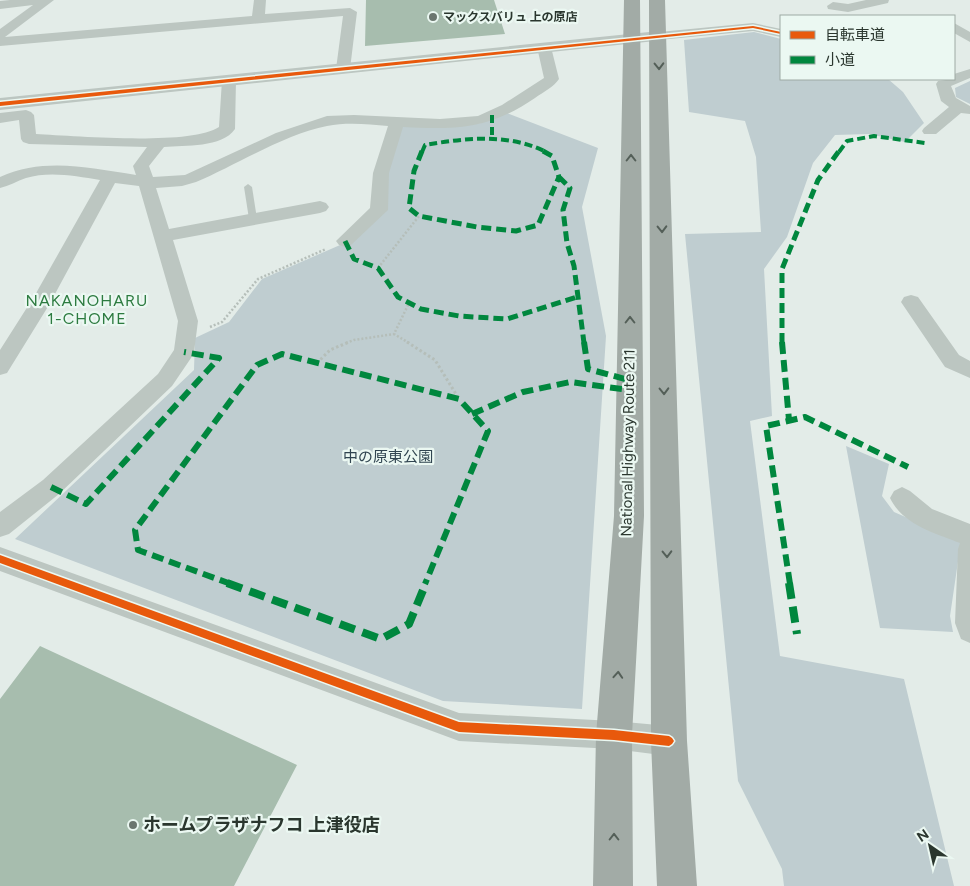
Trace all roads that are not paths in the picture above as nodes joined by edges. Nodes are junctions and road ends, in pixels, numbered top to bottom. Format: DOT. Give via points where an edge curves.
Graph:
graph roads {
  1 [pos="44,0"];
  2 [pos="48,0"];
  3 [pos="260,0"];
  4 [pos="632,0"];
  5 [pos="657,0"];
  6 [pos="883,0"];
  7 [pos="0,5"];
  8 [pos="351,6"];
  9 [pos="832,7"];
  10 [pos="258,19"];
  11 [pos="970,22"];
  12 [pos="955,27"];
  13 [pos="955,28"];
  14 [pos="780,33"];
  15 [pos="0,34"];
  16 [pos="659,36"];
  17 [pos="970,38"];
  18 [pos="632,39"];
  19 [pos="0,42"];
  20 [pos="544,47"];
  21 [pos="343,69"];
  22 [pos="970,73"];
  23 [pos="955,79"];
  24 [pos="229,80"];
  25 [pos="953,80"];
  26 [pos="0,104"];
  27 [pos="0,118"];
  28 [pos="397,121"];
  29 [pos="930,131"];
  30 [pos="159,143"];
  31 [pos="110,177"];
  32 [pos="2,180"];
  33 [pos="146,182"];
  34 [pos="248,187"];
  35 [pos="320,207"];
  36 [pos="254,219"];
  37 [pos="162,236"];
  38 [pos="345,241"];
  39 [pos="911,302"];
  40 [pos="0,367"];
  41 [pos="970,370"];
  42 [pos="902,498"];
  43 [pos="0,526"];
  44 [pos="970,535"];
  45 [pos="970,549"];
  46 [pos="0,559"];
  47 [pos="970,630"];
  48 [pos="614,735"];
  49 [pos="669,741"];
  50 [pos="613,886"];
  51 [pos="677,886"];
  1 -- 7 [label="street"];
  2 -- 15 [label="street"];
  3 -- 10 [label="street"];
  4 -- 18 [label="highway, National Highway Route 211"];
  5 -- 16 [label="highway"];
  6 -- 9 [label="street" via="848,8"];
  8 -- 10 [label="street"];
  8 -- 21 [label="street"];
  10 -- 19 [label="street"];
  11 -- 12 [label="street"];
  13 -- 17 [label="street"];
  14 -- 16 [label="street" via="753,27"];
  16 -- 18 [label="street"];
  16 -- 49 [label="highway, one-way"];
  18 -- 20 [label="street"];
  48 -- 18 [label="highway, National Highway Route 211, one-way" via="629,516"];
  20 -- 21 [label="street"];
  20 -- 28 [label="street" via="552,80 510,107 481,120 442,124"];
  21 -- 24 [label="street"];
  22 -- 23 [label="street"];
  24 -- 26 [label="street"];
  24 -- 30 [label="street" via="227,129 215,138"];
  25 -- 29 [label="street" via="943,84 949,100 962,109"];
  27 -- 30 [label="street" via="26,115 30,139"];
  28 -- 33 [label="street" via="349,119 323,122 183,181"];
  28 -- 38 [label="street" via="381,173 379,210"];
  30 -- 33 [label="street" via="141,166"];
  31 -- 32 [label="street" via="51,168"];
  31 -- 33 [label="street"];
  31 -- 40 [label="street" via="42,300"];
  33 -- 37 [label="street"];
  34 -- 36 [label="lane"];
  35 -- 36 [label="street"];
  36 -- 37 [label="street"];
  37 -- 43 [label="street" via="188,320 184,352 166,380 51,487"];
  39 -- 41 [label="street" via="952,361"];
  42 -- 44 [label="street" via="924,517"];
  45 -- 47 [label="street"];
  46 -- 48 [label="street" via="459,727"];
  48 -- 49 [label="street"];
  50 -- 48 [label="highway, National Highway Route 211, one-way"];
  49 -- 51 [label="highway"];
}
